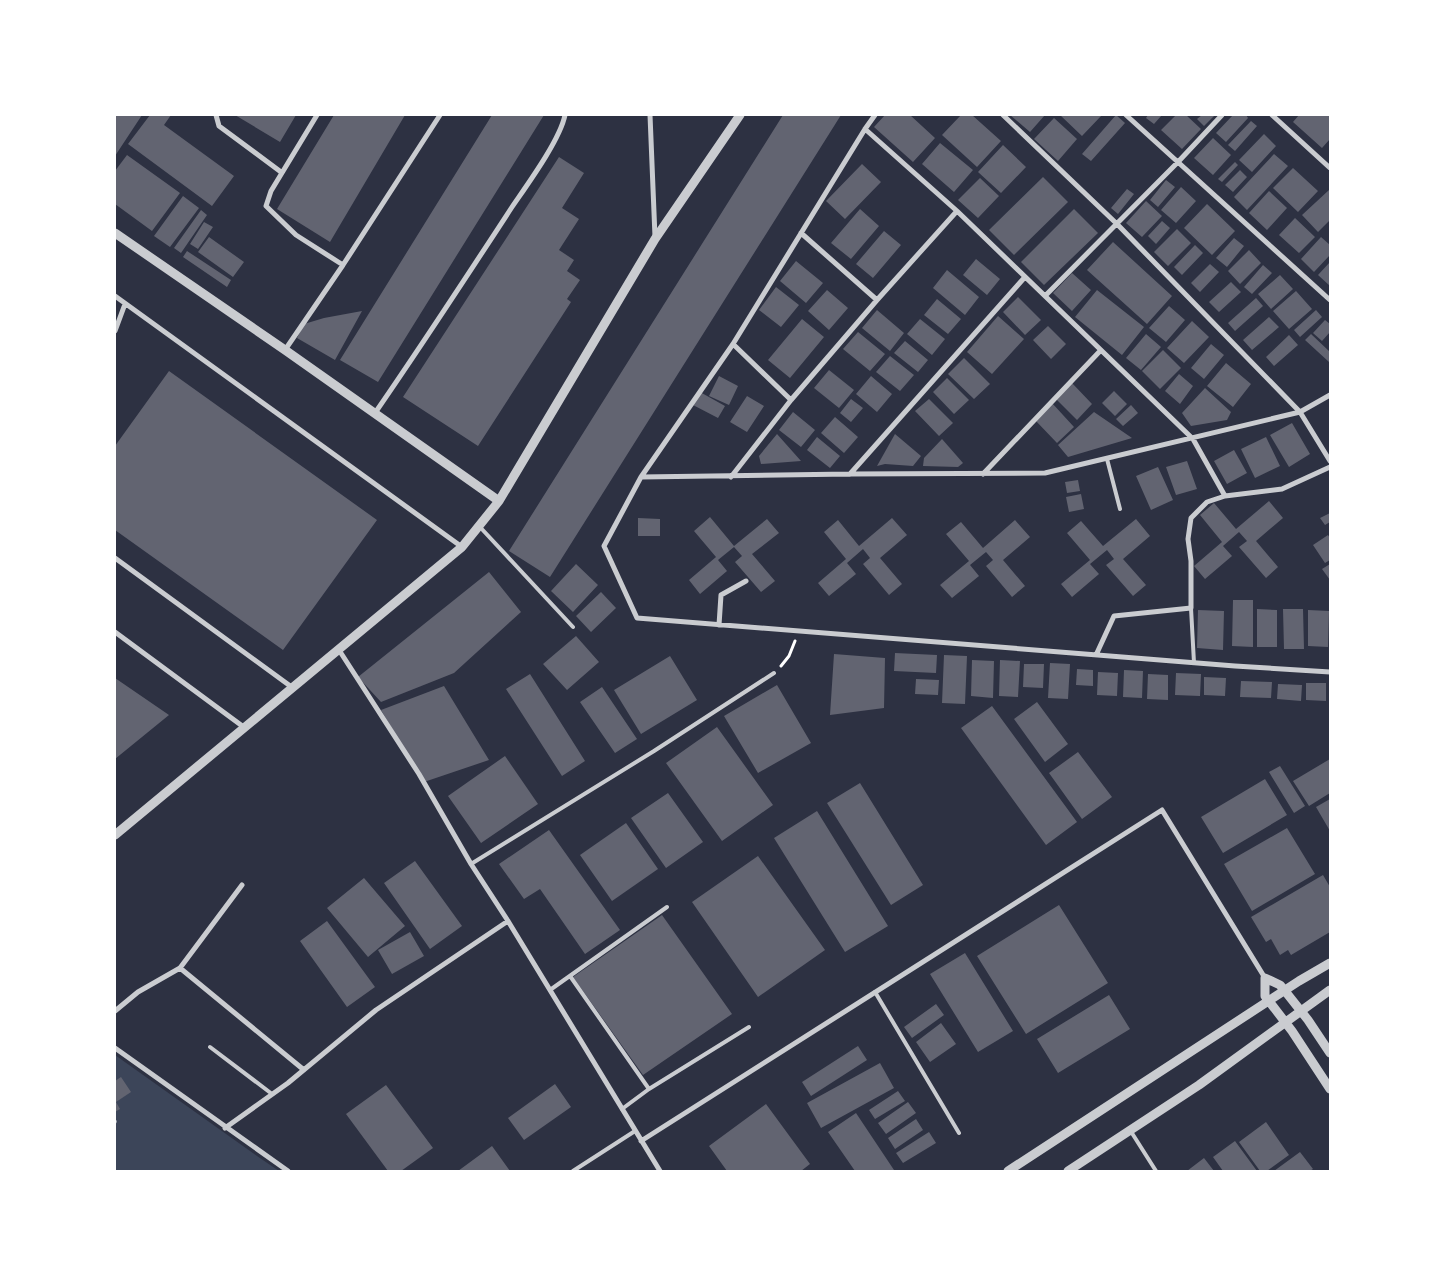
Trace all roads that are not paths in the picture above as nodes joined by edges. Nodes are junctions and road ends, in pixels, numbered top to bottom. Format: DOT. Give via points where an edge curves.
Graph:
graph roads {
  1 [pos="216,115"];
  2 [pos="317,115"];
  3 [pos="440,115"];
  4 [pos="564,115"];
  5 [pos="650,115"];
  6 [pos="740,115"];
  7 [pos="875,115"];
  8 [pos="1003,115"];
  9 [pos="1126,115"];
  10 [pos="1222,115"];
  11 [pos="1272,115"];
  12 [pos="865,129"];
  13 [pos="1178,162"];
  14 [pos="1330,168"];
  15 [pos="281,172"];
  16 [pos="957,211"];
  17 [pos="1117,224"];
  18 [pos="115,233"];
  19 [pos="801,233"];
  20 [pos="655,239"];
  21 [pos="343,265"];
  22 [pos="1025,277"];
  23 [pos="115,296"];
  24 [pos="1045,296"];
  25 [pos="877,300"];
  26 [pos="1330,300"];
  27 [pos="125,304"];
  28 [pos="115,330"];
  29 [pos="733,344"];
  30 [pos="285,350"];
  31 [pos="1101,350"];
  32 [pos="1330,395"];
  33 [pos="791,400"];
  34 [pos="1300,412"];
  35 [pos="375,413"];
  36 [pos="1193,439"];
  37 [pos="1107,459"];
  38 [pos="1330,461"];
  39 [pos="1330,467"];
  40 [pos="850,474"];
  41 [pos="982,474"];
  42 [pos="641,477"];
  43 [pos="731,477"];
  44 [pos="1225,496"];
  45 [pos="499,501"];
  46 [pos="1120,509"];
  47 [pos="480,526"];
  48 [pos="462,547"];
  49 [pos="115,558"];
  50 [pos="746,581"];
  51 [pos="1191,608"];
  52 [pos="719,625"];
  53 [pos="572,627"];
  54 [pos="115,632"];
  55 [pos="339,650"];
  56 [pos="1096,655"];
  57 [pos="1194,663"];
  58 [pos="1330,672"];
  59 [pos="774,673"];
  60 [pos="294,688"];
  61 [pos="245,728"];
  62 [pos="115,835"];
  63 [pos="471,864"];
  64 [pos="242,885"];
  65 [pos="667,907"];
  66 [pos="508,921"];
  67 [pos="1330,963"];
  68 [pos="180,968"];
  69 [pos="570,976"];
  70 [pos="1265,978"];
  71 [pos="550,990"];
  72 [pos="1285,990"];
  73 [pos="1330,990"];
  74 [pos="874,992"];
  75 [pos="1269,1001"];
  76 [pos="1301,1010"];
  77 [pos="115,1011"];
  78 [pos="1285,1022"];
  79 [pos="749,1027"];
  80 [pos="210,1047"];
  81 [pos="115,1048"];
  82 [pos="1330,1053"];
  83 [pos="304,1070"];
  84 [pos="649,1089"];
  85 [pos="1330,1089"];
  86 [pos="272,1094"];
  87 [pos="622,1109"];
  88 [pos="225,1128"];
  89 [pos="1130,1130"];
  90 [pos="635,1131"];
  91 [pos="959,1133"];
  92 [pos="641,1141"];
  93 [pos="657,1170"];
  94 [pos="288,1171"];
  95 [pos="573,1171"];
  96 [pos="1008,1171"];
  97 [pos="1068,1171"];
  98 [pos="1156,1171"];
  1 -- 15 [label="street" via="219,126"];
  2 -- 15 [label="street"];
  3 -- 21 [label="street"];
  4 -- 35 [label="street" via="563,125 535,173"];
  5 -- 20 [label="street"];
  6 -- 20 [label="street"];
  7 -- 12 [label="street"];
  8 -- 17 [label="street"];
  9 -- 13 [label="street"];
  10 -- 13 [label="street"];
  11 -- 14 [label="street"];
  12 -- 16 [label="street"];
  12 -- 19 [label="street"];
  13 -- 17 [label="street"];
  13 -- 26 [label="street"];
  15 -- 21 [label="street" via="266,206 296,235"];
  16 -- 22 [label="street"];
  16 -- 25 [label="street"];
  17 -- 24 [label="street"];
  17 -- 34 [label="street"];
  18 -- 30 [label="street"];
  19 -- 25 [label="street"];
  19 -- 29 [label="street"];
  20 -- 45 [label="street"];
  21 -- 30 [label="street"];
  22 -- 24 [label="street"];
  22 -- 40 [label="street"];
  23 -- 27 [label="street"];
  24 -- 31 [label="street"];
  25 -- 33 [label="street"];
  27 -- 28 [label="street"];
  27 -- 48 [label="street"];
  29 -- 33 [label="street"];
  29 -- 42 [label="street"];
  30 -- 35 [label="street"];
  31 -- 36 [label="street"];
  31 -- 41 [label="street"];
  32 -- 34 [label="street"];
  33 -- 43 [label="street"];
  34 -- 36 [label="street"];
  34 -- 38 [label="street"];
  35 -- 45 [label="street"];
  36 -- 37 [label="street"];
  36 -- 44 [label="street"];
  37 -- 41 [label="street" via="1045,474"];
  37 -- 46 [label="lane"];
  39 -- 44 [label="street" via="1282,489"];
  40 -- 41 [label="street"];
  40 -- 43 [label="street"];
  42 -- 43 [label="street"];
  42 -- 52 [label="street" via="604,546 637,618"];
  44 -- 51 [label="street" via="1207,502 1191,518 1188,539"];
  45 -- 47 [label="street"];
  47 -- 48 [label="street"];
  47 -- 53 [label="lane"];
  48 -- 55 [label="street"];
  49 -- 60 [label="street"];
  50 -- 52 [label="street" via="721,595"];
  51 -- 56 [label="street" via="1114,616"];
  51 -- 57 [label="lane"];
  52 -- 56 [label="street"];
  54 -- 61 [label="street"];
  55 -- 60 [label="street"];
  55 -- 63 [label="street" via="419,774"];
  56 -- 57 [label="street"];
  57 -- 58 [label="street"];
  59 -- 63 [label="lane"];
  60 -- 61 [label="street"];
  61 -- 62 [label="street"];
  63 -- 66 [label="street"];
  64 -- 68 [label="street"];
  65 -- 69 [label="lane"];
  66 -- 71 [label="street"];
  66 -- 83 [label="street" via="376,1010"];
  67 -- 72 [label="street"];
  68 -- 77 [label="street" via="138,992"];
  68 -- 83 [label="street"];
  69 -- 71 [label="lane"];
  69 -- 84 [label="lane"];
  70 -- 72 [label="street"];
  70 -- 74 [label="street" via="1162,810"];
  70 -- 75 [label="street"];
  71 -- 87 [label="street"];
  72 -- 75 [label="street"];
  72 -- 76 [label="street"];
  73 -- 76 [label="street"];
  74 -- 91 [label="lane"];
  74 -- 92 [label="street"];
  75 -- 78 [label="street"];
  75 -- 96 [label="street"];
  76 -- 78 [label="street"];
  76 -- 82 [label="street"];
  78 -- 85 [label="street"];
  78 -- 89 [label="street" via="1199,1085"];
  79 -- 84 [label="lane"];
  80 -- 86 [label="lane"];
  81 -- 88 [label="street"];
  83 -- 86 [label="street"];
  84 -- 87 [label="lane"];
  86 -- 88 [label="street"];
  87 -- 90 [label="street"];
  88 -- 94 [label="street"];
  89 -- 97 [label="street"];
  89 -- 98 [label="lane"];
  90 -- 92 [label="street"];
  90 -- 95 [label="lane"];
  92 -- 93 [label="street"];
}
